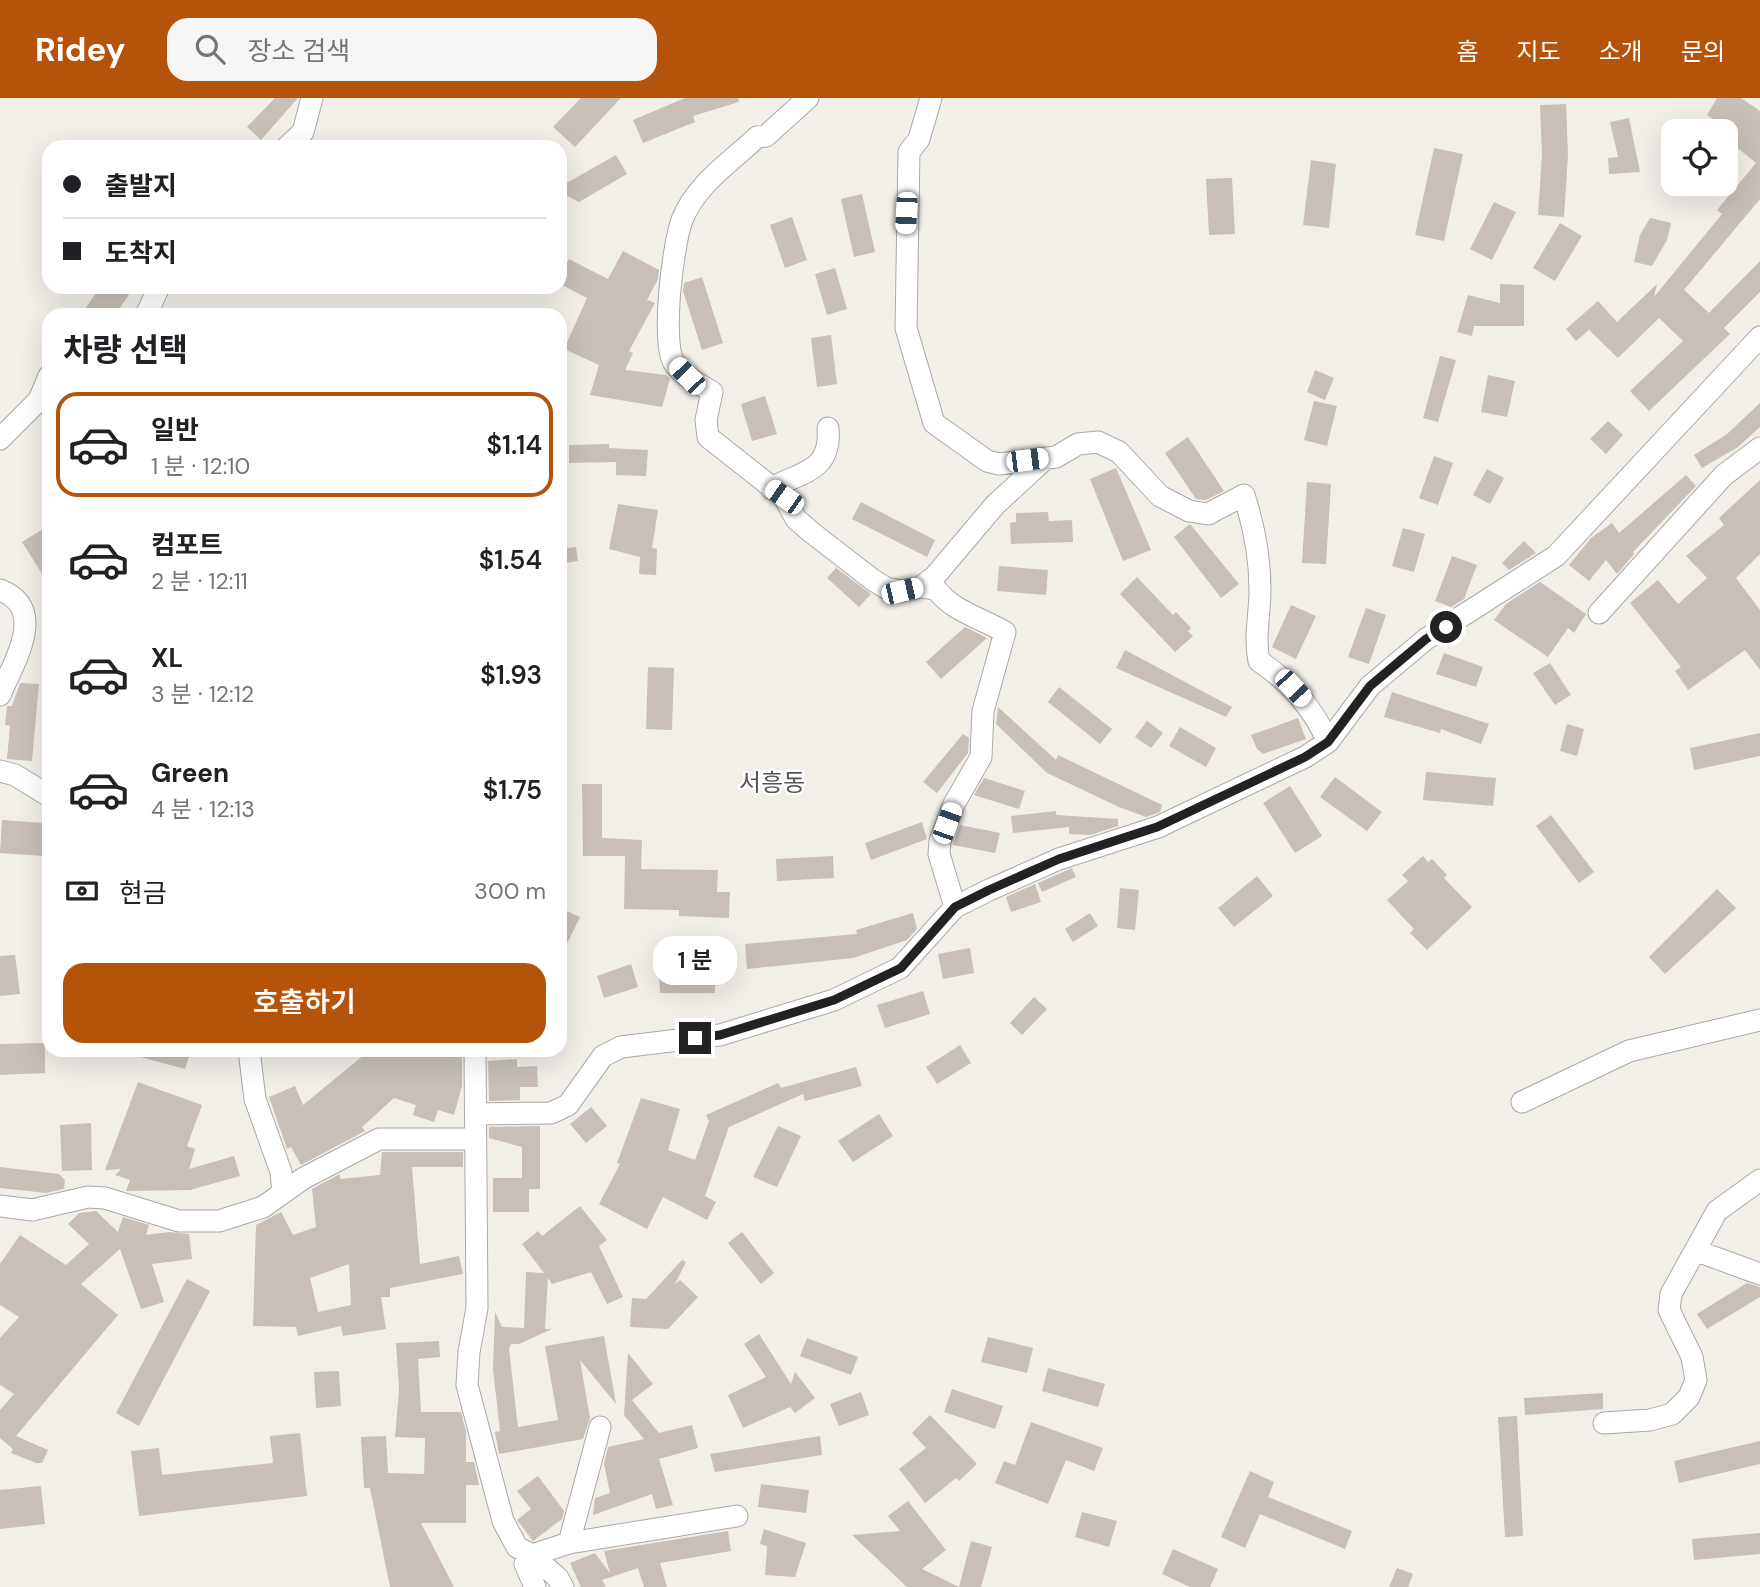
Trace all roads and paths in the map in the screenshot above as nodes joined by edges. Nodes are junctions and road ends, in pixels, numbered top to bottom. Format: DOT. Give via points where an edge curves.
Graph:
graph roads {
  1 [pos="312,98"];
  2 [pos="808,98"];
  3 [pos="931,98"];
  4 [pos="294,140"];
  5 [pos="1760,337"];
  6 [pos="42,393"];
  7 [pos="23,416"];
  8 [pos="42,416"];
  9 [pos="828,428"];
  10 [pos="0,439"];
  11 [pos="1760,448"];
  12 [pos="1046,458"];
  13 [pos="771,488"];
  14 [pos="921,587"];
  15 [pos="0,590"];
  16 [pos="1599,613"];
  17 [pos="0,695"];
  18 [pos="1328,742"];
  19 [pos="0,771"];
  20 [pos="42,792"];
  21 [pos="955,907"];
  22 [pos="1760,1020"];
  23 [pos="250,1057"];
  24 [pos="475,1057"];
  25 [pos="1522,1102"];
  26 [pos="476,1114"];
  27 [pos="475,1139"];
  28 [pos="1760,1180"];
  29 [pos="283,1193"];
  30 [pos="0,1206"];
  31 [pos="1697,1251"];
  32 [pos="1760,1274"];
  33 [pos="1604,1423"];
  34 [pos="600,1427"];
  35 [pos="737,1516"];
  36 [pos="569,1543"];
  37 [pos="532,1555"];
  38 [pos="535,1587"];
  39 [pos="563,1587"];
  1 -- 4 [label="street" via="303,132"];
  2 -- 13 [label="street" via="766,136 757,137 717,170 682,220 667,315 673,362 712,392 708,437"];
  3 -- 12 [label="street" via="919,139 909,152 906,328 916,370 934,423 987,461 999,464"];
  5 -- 18 [label="street" via="1556,556 1426,639 1370,686"];
  6 -- 7 [label="street"];
  7 -- 8 [label="street"];
  7 -- 10 [label="street"];
  9 -- 13 [label="street" via="828,451 822,461"];
  11 -- 16 [label="street" via="1724,475"];
  12 -- 14 [label="street" via="995,505"];
  12 -- 18 [label="street" via="1078,444 1098,442 1119,452 1160,496 1189,511 1208,514 1244,495 1258,557 1259,661 1282,676 1304,701"];
  13 -- 14 [label="street" via="784,497 796,519 873,580 902,591"];
  14 -- 21 [label="street" via="936,589 953,608 973,613 1005,632 983,711 981,757 954,804 940,841 939,854"];
  15 -- 17 [label="street" via="21,605 26,628 23,646"];
  18 -- 21 [label="street" via="1179,817 1059,859"];
  19 -- 20 [label="street"];
  21 -- 26 [label="street" via="901,968 834,1000 720,1035 621,1047 603,1056 568,1105 551,1113"];
  22 -- 25 [label="street" via="1629,1051"];
  23 -- 29 [label="street" via="255,1099 281,1172"];
  24 -- 26 [label="street"];
  26 -- 27 [label="street"];
  27 -- 29 [label="street" via="379,1139"];
  27 -- 37 [label="street" via="477,1308 467,1385 503,1521 517,1547"];
  28 -- 31 [label="street" via="1717,1211"];
  29 -- 30 [label="street" via="263,1207 219,1221 179,1221 105,1198 88,1197 32,1210"];
  31 -- 32 [label="street"];
  31 -- 33 [label="street" via="1671,1294 1669,1310 1692,1357 1696,1380 1689,1397 1672,1414"];
  34 -- 36 [label="street"];
  35 -- 36 [label="street"];
  36 -- 37 [label="street"];
  37 -- 38 [label="street" via="525,1564"];
  37 -- 39 [label="street"];
}
